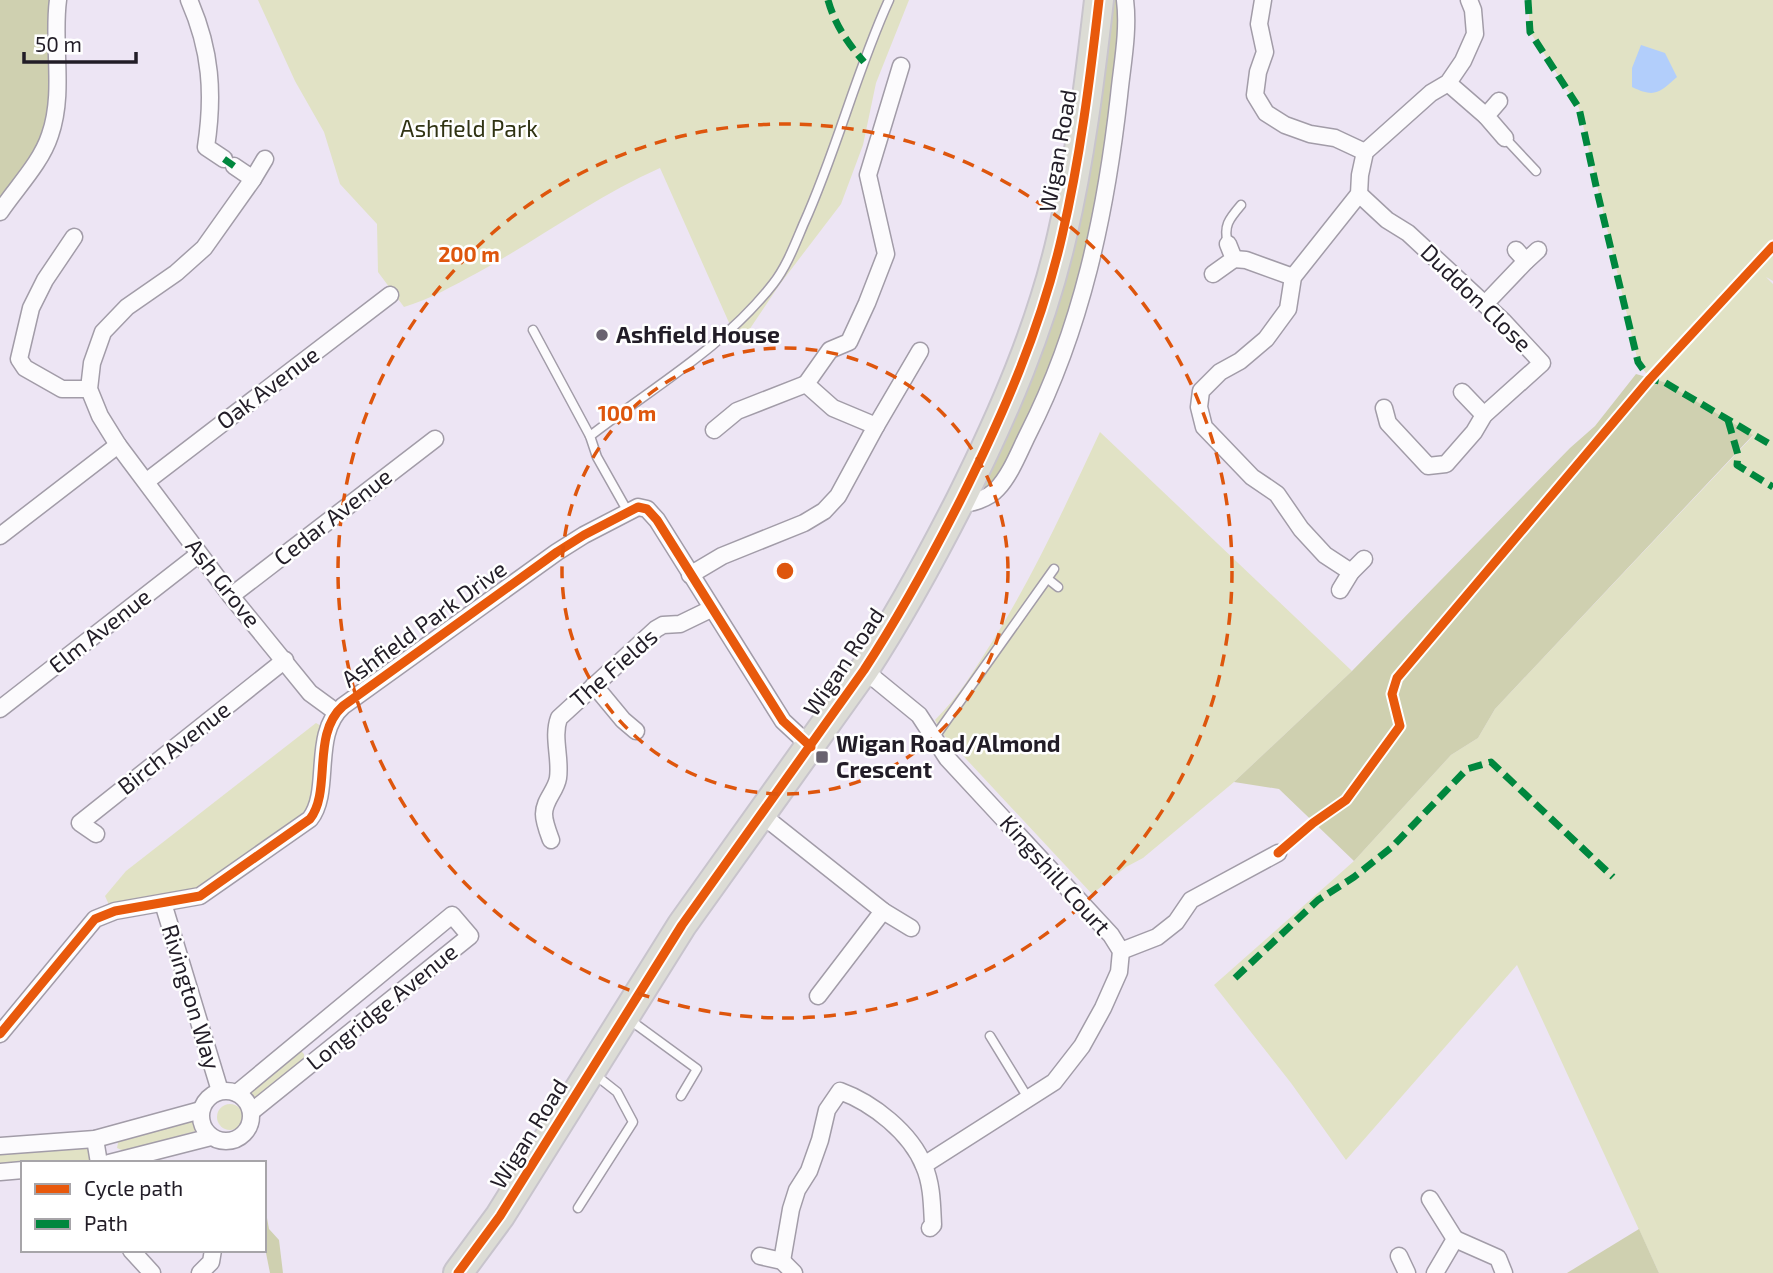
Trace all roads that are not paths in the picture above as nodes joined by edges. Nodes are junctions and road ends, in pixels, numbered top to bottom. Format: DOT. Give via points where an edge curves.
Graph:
graph roads {
  1 [pos="58,0"];
  2 [pos="189,0"];
  3 [pos="889,0"];
  4 [pos="1099,0"];
  5 [pos="1125,0"];
  6 [pos="1264,0"];
  7 [pos="1469,0"];
  8 [pos="901,66"];
  9 [pos="1448,83"];
  10 [pos="1499,101"];
  11 [pos="1486,116"];
  12 [pos="1505,138"];
  13 [pos="1365,152"];
  14 [pos="265,159"];
  15 [pos="1536,171"];
  16 [pos="253,179"];
  17 [pos="1359,194"];
  18 [pos="1241,205"];
  19 [pos="0,212"];
  20 [pos="74,237"];
  21 [pos="1231,252"];
  22 [pos="1527,254"];
  23 [pos="1213,274"];
  24 [pos="1293,277"];
  25 [pos="390,295"];
  26 [pos="1485,304"];
  27 [pos="533,330"];
  28 [pos="920,351"];
  29 [pos="806,384"];
  30 [pos="89,388"];
  31 [pos="1462,392"];
  32 [pos="1384,408"];
  33 [pos="1484,415"];
  34 [pos="876,426"];
  35 [pos="714,430"];
  36 [pos="590,436"];
  37 [pos="435,439"];
  38 [pos="118,445"];
  39 [pos="147,481"];
  40 [pos="958,504"];
  41 [pos="628,512"];
  42 [pos="0,536"];
  43 [pos="200,554"];
  44 [pos="1364,559"];
  45 [pos="1054,569"];
  46 [pos="1351,572"];
  47 [pos="690,575"];
  48 [pos="1048,579"];
  49 [pos="1058,587"];
  50 [pos="1340,590"];
  51 [pos="231,596"];
  52 [pos="710,609"];
  53 [pos="285,660"];
  54 [pos="864,670"];
  55 [pos="594,685"];
  56 [pos="0,709"];
  57 [pos="336,712"];
  58 [pos="636,731"];
  59 [pos="934,738"];
  60 [pos="811,747"];
  61 [pos="762,815"];
  62 [pos="96,834"];
  63 [pos="551,840"];
  64 [pos="1278,853"];
  65 [pos="163,903"];
  66 [pos="883,911"];
  67 [pos="911,928"];
  68 [pos="1121,951"];
  69 [pos="382,972"];
  70 [pos="398,993"];
  71 [pos="818,996"];
  72 [pos="624,1016"];
  73 [pos="309,1031"];
  74 [pos="0,1034"];
  75 [pos="990,1036"];
  76 [pos="326,1051"];
  77 [pos="591,1071"];
  78 [pos="220,1091"];
  79 [pos="237,1093"];
  80 [pos="681,1096"];
  81 [pos="1028,1098"];
  82 [pos="201,1110"];
  83 [pos="251,1112"];
  84 [pos="211,1137"];
  85 [pos="95,1139"];
  86 [pos="0,1146"];
  87 [pos="99,1161"];
  88 [pos="117,1161"];
  89 [pos="924,1165"];
  90 [pos="21,1170"];
  91 [pos="0,1172"];
  92 [pos="1430,1199"];
  93 [pos="579,1208"];
  94 [pos="930,1228"];
  95 [pos="1455,1239"];
  96 [pos="133,1252"];
  97 [pos="213,1252"];
  98 [pos="760,1256"];
  99 [pos="1399,1256"];
  100 [pos="788,1267"];
  101 [pos="1439,1271"];
  102 [pos="152,1273"];
  103 [pos="200,1273"];
  104 [pos="458,1273"];
  105 [pos="1407,1273"];
  106 [pos="1504,1273"];
  1 -- 19 [label="street" via="57,104 50,135"];
  2 -- 16 [label="street" via="212,88 202,153"];
  3 -- 36 [label="lane" via="820,186 773,284 698,359"];
  4 -- 40 [label="highway, Wigan Road" via="1062,238 1020,371"];
  5 -- 40 [label="street" via="1108,185 1076,316 1053,381 1010,469 996,491 970,504"];
  6 -- 13 [label="street" via="1259,24 1265,52 1255,95 1266,113 1284,125 1335,138"];
  7 -- 9 [label="street" via="1475,34"];
  8 -- 29 [label="street" via="868,175 886,254 849,342 831,350"];
  9 -- 11 [label="street"];
  9 -- 13 [label="street"];
  10 -- 11 [label="street"];
  11 -- 12 [label="street"];
  12 -- 15 [label="lane"];
  13 -- 17 [label="street"];
  14 -- 16 [label="street"];
  16 -- 30 [label="street" via="204,248 127,307 103,332"];
  17 -- 24 [label="street"];
  17 -- 26 [label="street, Duddon Close"];
  18 -- 21 [label="lane" via="1225,227"];
  20 -- 30 [label="street" via="31,308 19,359 25,368 62,388"];
  21 -- 23 [label="street"];
  21 -- 24 [label="street"];
  22 -- 26 [label="street"];
  24 -- 46 [label="street" via="1288,309 1266,339 1201,391 1199,407 1204,427 1252,477 1278,494 1325,555"];
  25 -- 39 [label="street, Oak Avenue"];
  26 -- 33 [label="street, Duddon Close" via="1542,363"];
  27 -- 36 [label="lane"];
  28 -- 34 [label="street"];
  29 -- 34 [label="street" via="833,408"];
  29 -- 35 [label="street" via="737,411"];
  30 -- 38 [label="street, Ash Grove"];
  31 -- 33 [label="street"];
  32 -- 33 [label="street, Duddon Close" via="1388,423 1429,466 1446,464"];
  34 -- 47 [label="street" via="838,496 824,510"];
  36 -- 41 [label="lane"];
  37 -- 51 [label="street, Cedar Avenue"];
  38 -- 39 [label="street, Ash Grove"];
  38 -- 42 [label="street"];
  39 -- 43 [label="street, Ash Grove"];
  40 -- 54 [label="highway, Wigan Road"];
  41 -- 47 [label="street" via="643,507 652,513"];
  41 -- 57 [label="street, Ashfield Park Drive" via="557,552"];
  43 -- 51 [label="street, Ash Grove"];
  43 -- 56 [label="street, Elm Avenue"];
  44 -- 46 [label="street"];
  45 -- 48 [label="lane"];
  46 -- 50 [label="street"];
  47 -- 52 [label="street"];
  48 -- 49 [label="lane"];
  48 -- 59 [label="lane"];
  51 -- 53 [label="street, Ash Grove"];
  52 -- 55 [label="street, The Fields" via="680,624 660,626"];
  52 -- 60 [label="street" via="783,721"];
  53 -- 57 [label="street, Ash Grove" via="310,693"];
  53 -- 62 [label="street, Birch Avenue" via="80,823"];
  54 -- 59 [label="street, Kingshill Court" via="919,715"];
  54 -- 60 [label="highway, Wigan Road"];
  55 -- 58 [label="street"];
  55 -- 63 [label="street, The Fields" via="558,722 559,776 544,814"];
  57 -- 65 [label="street, Ashfield Park Drive" via="327,731 310,819 200,896"];
  59 -- 68 [label="street, Kingshill Court"];
  60 -- 61 [label="highway, Wigan Road"];
  61 -- 66 [label="street"];
  61 -- 72 [label="highway, Wigan Road" via="682,925"];
  64 -- 68 [label="street" via="1191,900 1176,922 1157,937"];
  65 -- 74 [label="street, Ashfield Park Drive" via="95,919"];
  65 -- 78 [label="street, Rivington Way"];
  66 -- 67 [label="street"];
  66 -- 71 [label="street"];
  68 -- 81 [label="street, Kingshill Court" via="1119,972 1082,1046 1054,1082"];
  69 -- 70 [label="street"];
  69 -- 70 [label="street, Longridge Avenue" via="452,915 470,936"];
  69 -- 73 [label="street, Longridge Avenue"];
  70 -- 76 [label="street, Longridge Avenue"];
  72 -- 77 [label="highway, Wigan Road"];
  72 -- 80 [label="lane" via="697,1069"];
  73 -- 76 [label="street"];
  73 -- 79 [label="street, Longridge Avenue"];
  75 -- 81 [label="lane"];
  76 -- 83 [label="street, Longridge Avenue"];
  77 -- 93 [label="lane" via="617,1092 633,1122"];
  77 -- 104 [label="highway, Wigan Road" via="500,1216"];
  78 -- 79 [label="street"];
  78 -- 82 [label="street" via="208,1098"];
  79 -- 83 [label="street"];
  81 -- 89 [label="street, Kingshill Court"];
  82 -- 84 [label="street" via="202,1125"];
  82 -- 85 [label="street"];
  83 -- 84 [label="street" via="250,1126 240,1138 225,1142"];
  84 -- 88 [label="street"];
  85 -- 86 [label="street"];
  85 -- 87 [label="street"];
  89 -- 94 [label="street" via="932,1197"];
  89 -- 100 [label="street" via="890,1122 840,1091 827,1110 809,1171 791,1209"];
  90 -- 91 [label="street"];
  92 -- 95 [label="street"];
  95 -- 101 [label="street"];
  95 -- 106 [label="street" via="1498,1258"];
  96 -- 102 [label="street"];
  97 -- 103 [label="street" via="211,1262"];
  98 -- 100 [label="street"];
  99 -- 105 [label="street"];
}
